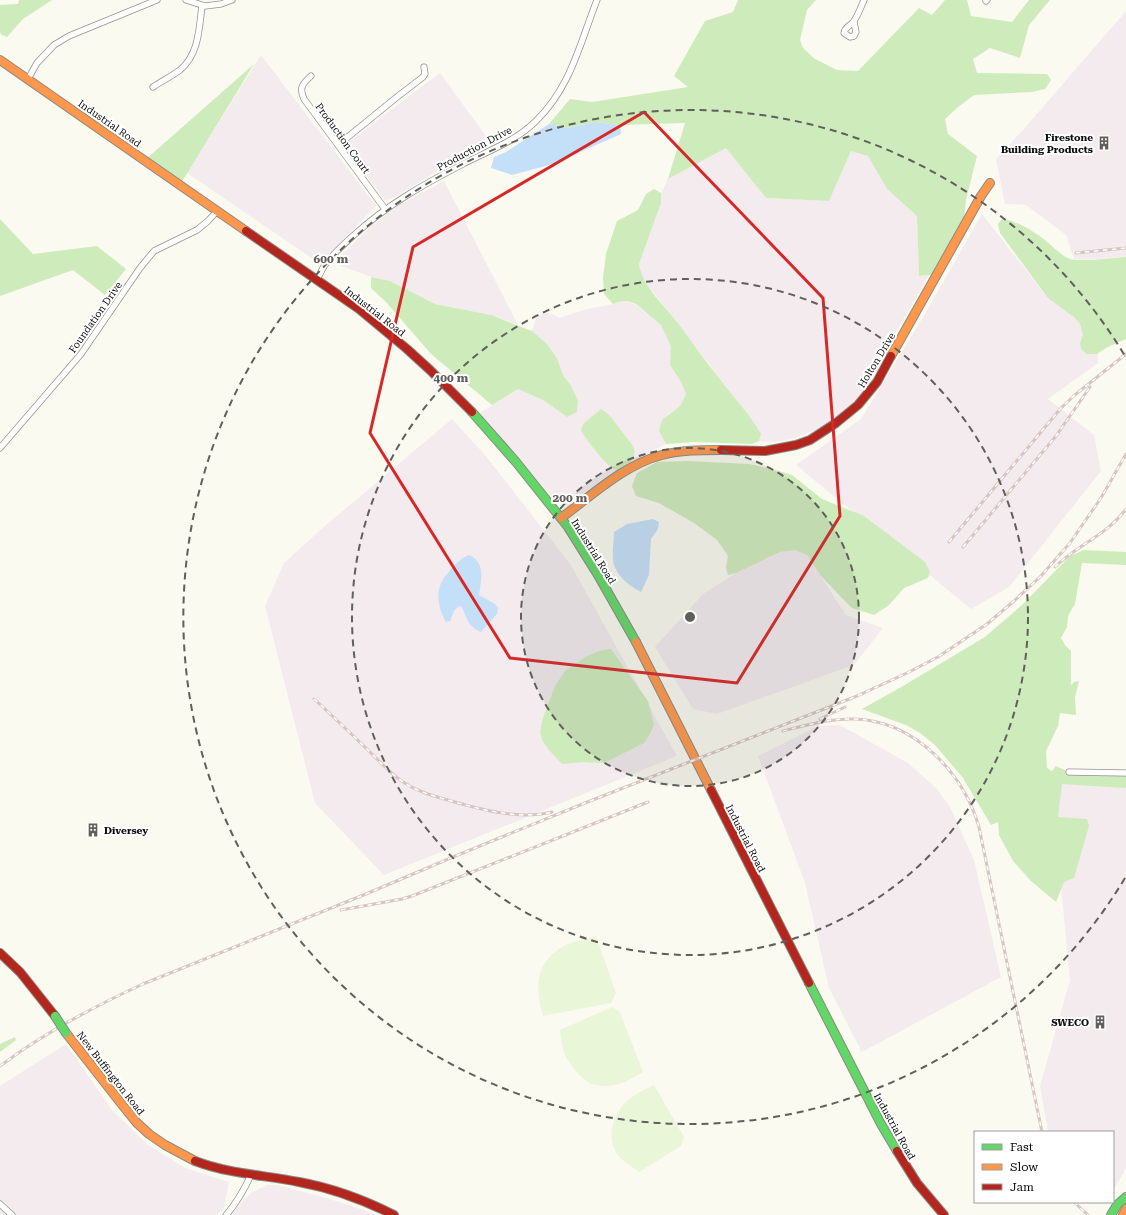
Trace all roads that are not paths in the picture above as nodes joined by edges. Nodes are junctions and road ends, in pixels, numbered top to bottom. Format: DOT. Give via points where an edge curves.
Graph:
graph roads {
  1 [pos="157,0"];
  2 [pos="186,0"];
  3 [pos="232,0"];
  4 [pos="597,0"];
  5 [pos="864,0"];
  6 [pos="202,6"];
  7 [pos="854,22"];
  8 [pos="0,60"];
  9 [pos="424,67"];
  10 [pos="311,76"];
  11 [pos="28,78"];
  12 [pos="153,87"];
  13 [pos="338,145"];
  14 [pos="990,183"];
  15 [pos="385,209"];
  16 [pos="217,211"];
  17 [pos="317,279"];
  18 [pos="0,448"];
  19 [pos="561,518"];
  20 [pos="1069,772"];
  21 [pos="1126,772"];
  22 [pos="0,953"];
  23 [pos="251,1175"];
  24 [pos="1126,1197"];
  25 [pos="0,1204"];
  26 [pos="1126,1209"];
  27 [pos="12,1215"];
  28 [pos="226,1215"];
  29 [pos="394,1215"];
  30 [pos="944,1215"];
  31 [pos="1111,1215"];
  32 [pos="1123,1215"];
  1 -- 11 [label="street" via="59,42 48,50"];
  2 -- 6 [label="street"];
  3 -- 6 [label="street"];
  4 -- 15 [label="street, Production Drive" via="567,80 537,120 508,142 418,188"];
  5 -- 7 [label="street"];
  6 -- 12 [label="street" via="196,45 191,56 179,70"];
  8 -- 11 [label="main road, Industrial Road"];
  9 -- 13 [label="street" via="423,77"];
  10 -- 13 [label="street, Production Court" via="303,84 301,93"];
  11 -- 16 [label="main road, Industrial Road"];
  13 -- 15 [label="street, Production Court"];
  14 -- 19 [label="main road, Holton Drive" via="877,382 857,407 834,426 799,445 763,451 705,449 660,456 619,476"];
  15 -- 17 [label="street, Production Drive" via="344,245 323,268"];
  16 -- 17 [label="main road, Industrial Road"];
  16 -- 18 [label="street, Foundation Drive" via="197,230 154,251 81,354"];
  17 -- 19 [label="main road, Industrial Road" via="375,322 438,377 511,454"];
  19 -- 30 [label="main road, Industrial Road" via="626,625 881,1124 910,1173"];
  20 -- 21 [label="street"];
  22 -- 23 [label="main road, New Buffington Road, bridge" via="20,972 127,1112 146,1132 182,1155 200,1163"];
  23 -- 28 [label="street" via="244,1191"];
  23 -- 29 [label="main road, New Buffington Road" via="333,1190"];
  24 -- 31 [label="main road"];
  25 -- 27 [label="street"];
  26 -- 32 [label="main road"];
}
